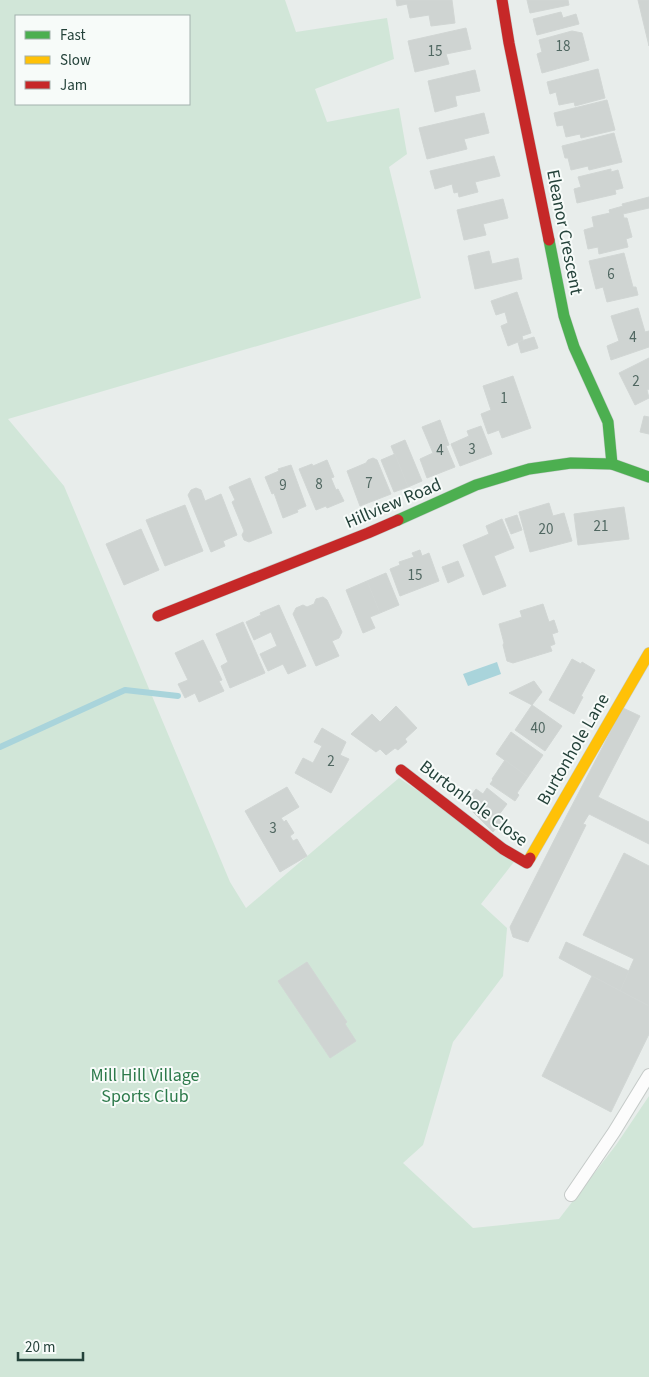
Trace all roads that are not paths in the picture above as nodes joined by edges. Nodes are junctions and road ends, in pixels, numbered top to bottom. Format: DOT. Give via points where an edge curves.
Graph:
graph roads {
  1 [pos="502,0"];
  2 [pos="612,464"];
  3 [pos="649,477"];
  4 [pos="158,616"];
  5 [pos="649,653"];
  6 [pos="402,770"];
  7 [pos="527,863"];
  8 [pos="649,1075"];
  9 [pos="571,1195"];
  1 -- 2 [label="street, Eleanor Crescent" via="564,316 574,347 608,422"];
  2 -- 3 [label="street, Hillview Road"];
  2 -- 4 [label="street, Hillview Road" via="571,463 529,469 476,485 368,533"];
  5 -- 7 [label="street, Burtonhole Lane"];
  6 -- 7 [label="street, Burtonhole Close" via="503,849"];
  8 -- 9 [label="lane"];
}
